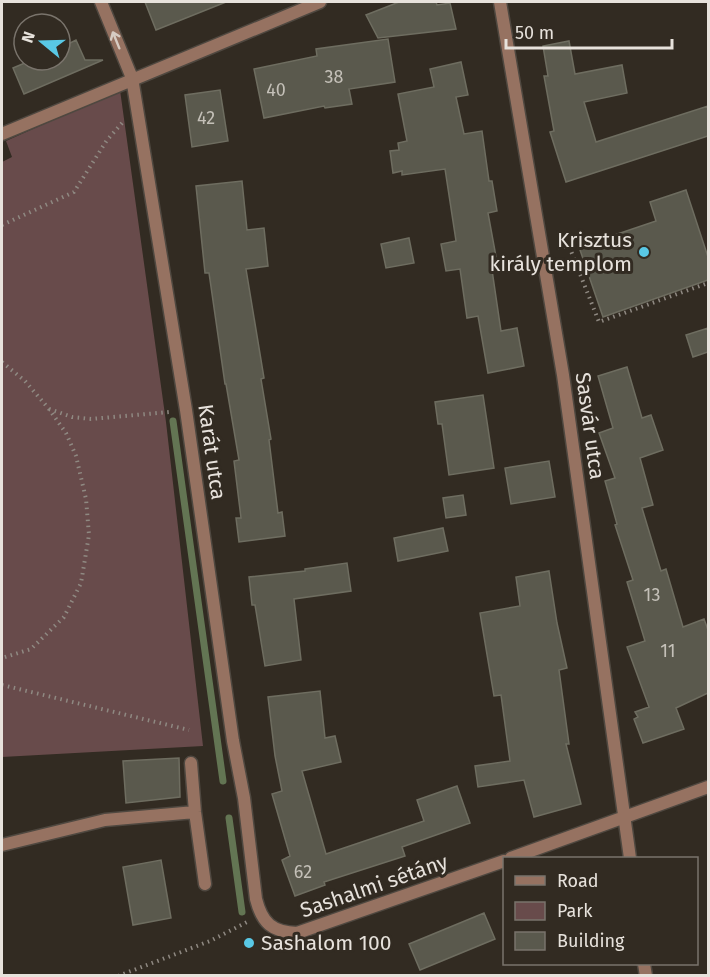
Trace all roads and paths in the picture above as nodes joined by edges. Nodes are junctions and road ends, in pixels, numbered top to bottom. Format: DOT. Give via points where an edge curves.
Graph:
graph roads {
  1 [pos="101,2"];
  2 [pos="320,2"];
  3 [pos="500,2"];
  4 [pos="132,78"];
  5 [pos="136,106"];
  6 [pos="2,134"];
  7 [pos="2,225"];
  8 [pos="541,251"];
  9 [pos="708,283"];
  10 [pos="2,362"];
  11 [pos="49,409"];
  12 [pos="186,410"];
  13 [pos="2,658"];
  14 [pos="2,685"];
  15 [pos="189,730"];
  16 [pos="191,763"];
  17 [pos="708,788"];
  18 [pos="195,812"];
  19 [pos="624,819"];
  20 [pos="2,845"];
  21 [pos="514,857"];
  22 [pos="630,857"];
  23 [pos="503,861"];
  24 [pos="205,884"];
  25 [pos="260,914"];
  26 [pos="118,975"];
  4 -- 1 [label="street, Karát utca, one-way"];
  2 -- 4 [label="street"];
  3 -- 8 [label="street, Sasvár utca"];
  4 -- 5 [label="street, Karát utca"];
  4 -- 6 [label="street"];
  5 -- 7 [label="path" via="107,140 74,192"];
  5 -- 12 [label="street, Karát utca"];
  8 -- 9 [label="path" via="569,246 599,322"];
  8 -- 19 [label="street, Sasvár utca" via="563,375"];
  10 -- 11 [label="path"];
  11 -- 12 [label="path" via="91,419"];
  11 -- 13 [label="path" via="76,456 86,498 87,555 81,583 64,617 31,649"];
  12 -- 25 [label="street, Karát utca"];
  14 -- 15 [label="path"];
  16 -- 18 [label="street"];
  17 -- 19 [label="street"];
  18 -- 20 [label="street" via="105,820"];
  18 -- 24 [label="street"];
  19 -- 21 [label="street"];
  19 -- 22 [label="street, Sasvár utca"];
  23 -- 25 [label="street, Sashalmi sétány" via="297,933 274,928"];
  25 -- 26 [label="path" via="210,941"];
}
